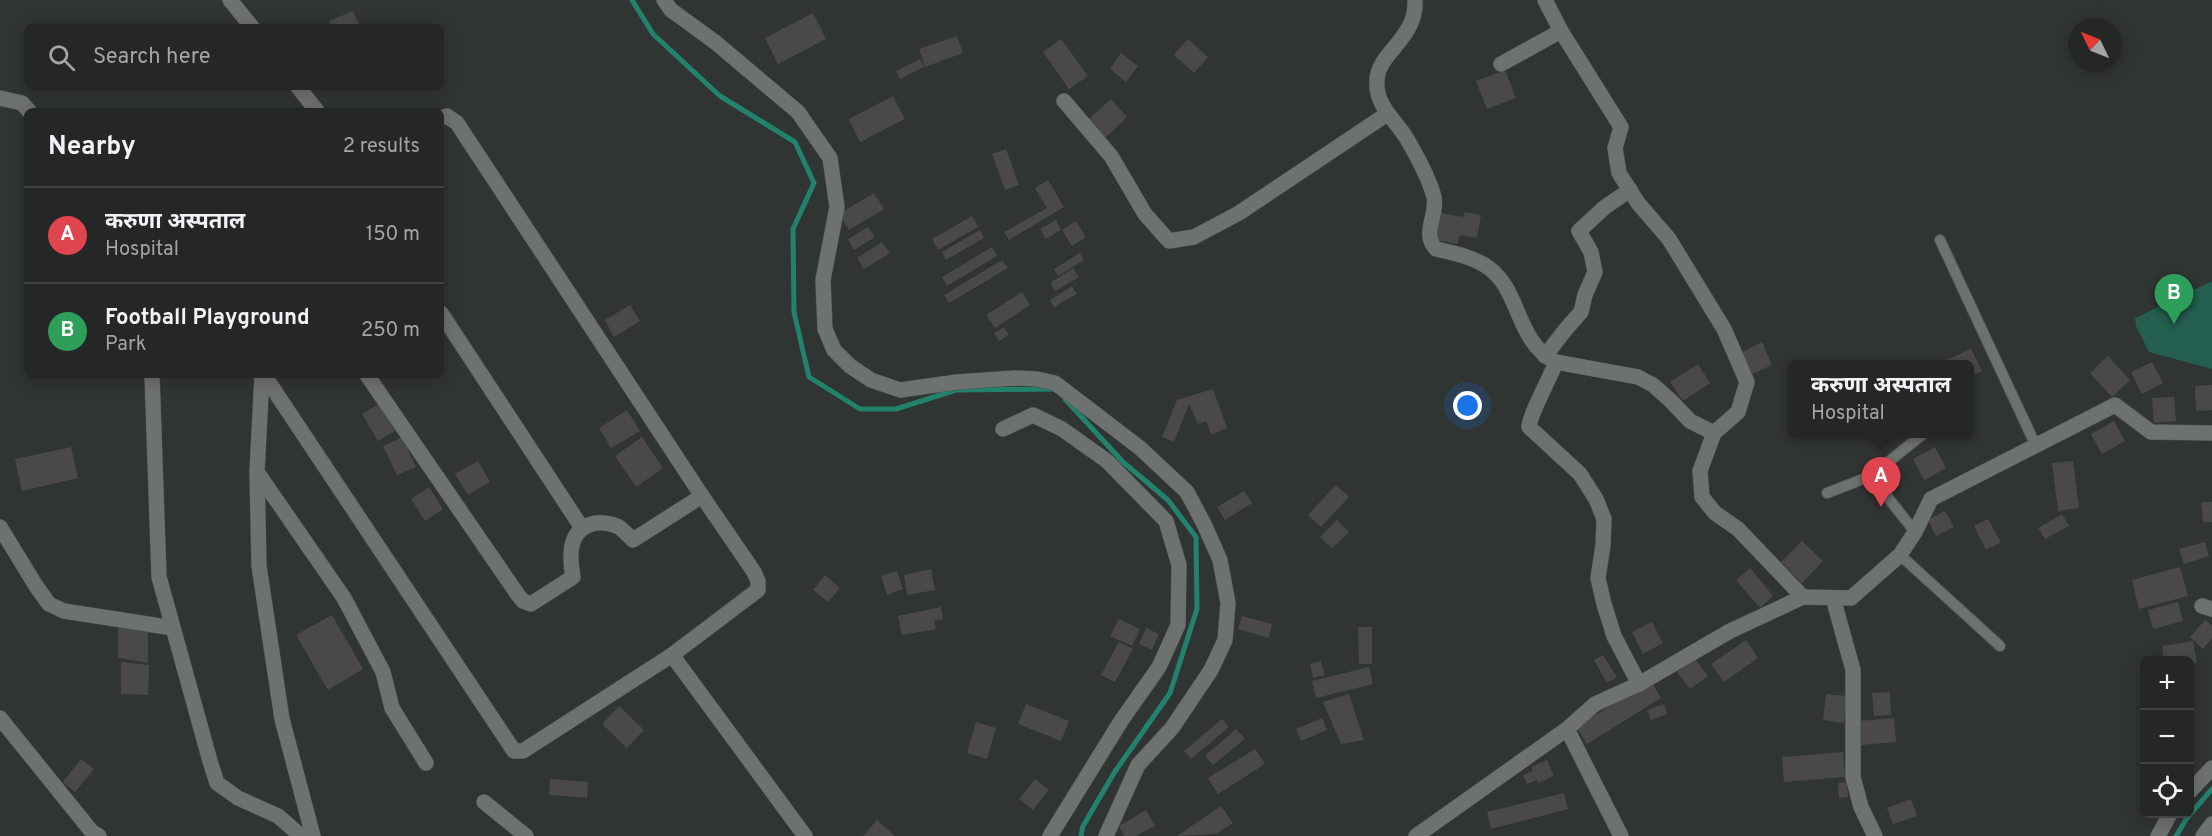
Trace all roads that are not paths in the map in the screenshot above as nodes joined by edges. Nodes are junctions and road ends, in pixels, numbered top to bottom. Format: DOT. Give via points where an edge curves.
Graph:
graph roads {
  1 [pos="230,0"];
  2 [pos="664,0"];
  3 [pos="1415,0"];
  4 [pos="1545,0"];
  5 [pos="250,24"];
  6 [pos="1562,31"];
  7 [pos="1501,64"];
  8 [pos="300,90"];
  9 [pos="0,98"];
  10 [pos="1064,101"];
  11 [pos="26,108"];
  12 [pos="315,108"];
  13 [pos="1387,114"];
  14 [pos="444,117"];
  15 [pos="1630,190"];
  16 [pos="1940,240"];
  17 [pos="444,319"];
  18 [pos="1551,359"];
  19 [pos="152,378"];
  20 [pos="263,378"];
  21 [pos="265,378"];
  22 [pos="369,378"];
  23 [pos="1003,429"];
  24 [pos="1714,433"];
  25 [pos="2212,433"];
  26 [pos="1918,438"];
  27 [pos="2036,446"];
  28 [pos="256,472"];
  29 [pos="1871,476"];
  30 [pos="1827,493"];
  31 [pos="702,496"];
  32 [pos="0,527"];
  33 [pos="582,528"];
  34 [pos="1915,532"];
  35 [pos="1900,555"];
  36 [pos="1803,597"];
  37 [pos="1833,598"];
  38 [pos="173,628"];
  39 [pos="2000,646"];
  40 [pos="672,655"];
  41 [pos="1639,684"];
  42 [pos="0,718"];
  43 [pos="1567,729"];
  44 [pos="426,763"];
  45 [pos="2212,768"];
  46 [pos="2194,787"];
  47 [pos="484,802"];
  48 [pos="2167,818"];
  49 [pos="2212,825"];
  50 [pos="99,836"];
  51 [pos="301,836"];
  52 [pos="313,836"];
  53 [pos="526,836"];
  54 [pos="805,836"];
  55 [pos="1050,836"];
  56 [pos="1106,836"];
  57 [pos="1416,836"];
  58 [pos="1621,836"];
  59 [pos="1875,836"];
  60 [pos="2158,836"];
  61 [pos="2203,836"];
  1 -- 5 [label="street"];
  2 -- 56 [label="street" via="671,10 798,112 830,158 837,207 823,280 825,329 834,350 850,366 871,380 900,390 1014,378 1055,383 1140,448 1187,492 1204,524 1220,560 1228,603 1225,640 1211,670 1172,728 1138,765"];
  3 -- 13 [label="street" via="1416,13 1409,29 1383,62 1376,78"];
  4 -- 6 [label="street"];
  6 -- 7 [label="street"];
  6 -- 15 [label="street" via="1621,127 1616,148 1619,173"];
  8 -- 12 [label="street"];
  9 -- 11 [label="street" via="22,103"];
  10 -- 13 [label="street" via="1111,156 1145,214 1169,241 1194,237 1239,213"];
  13 -- 18 [label="street" via="1406,137 1431,187 1435,200 1429,234 1433,246 1489,268 1505,288 1528,338"];
  14 -- 31 [label="street" via="457,123"];
  15 -- 18 [label="street" via="1579,231 1591,252 1595,272 1581,312 1566,328"];
  15 -- 24 [label="street" via="1669,238 1724,329 1747,382 1737,412"];
  16 -- 27 [label="lane"];
  17 -- 33 [label="street"];
  18 -- 24 [label="street" via="1638,377 1690,421"];
  18 -- 41 [label="street" via="1529,427 1580,474 1596,498 1604,519 1598,578 1604,604 1614,636"];
  19 -- 38 [label="street" via="159,577"];
  20 -- 28 [label="street"];
  21 -- 40 [label="street" via="514,751 523,751"];
  22 -- 33 [label="street" via="523,601 531,604 573,577 571,548"];
  23 -- 55 [label="street" via="1033,415 1062,429 1107,461 1166,521 1179,565 1178,625 1159,667"];
  24 -- 36 [label="street" via="1700,471 1702,497"];
  25 -- 27 [label="street" via="2151,432 2115,405"];
  26 -- 29 [label="lane"];
  27 -- 34 [label="street" via="1931,499"];
  28 -- 44 [label="street" via="344,598 383,672 392,708"];
  28 -- 52 [label="street" via="259,566 282,719"];
  29 -- 30 [label="lane"];
  29 -- 34 [label="lane"];
  31 -- 33 [label="street" via="633,540 618,526 603,523"];
  31 -- 40 [label="street" via="754,572 758,590"];
  32 -- 38 [label="street" via="49,604 64,611"];
  34 -- 35 [label="street"];
  35 -- 37 [label="street" via="1851,598"];
  35 -- 39 [label="lane"];
  36 -- 37 [label="street"];
  36 -- 41 [label="street" via="1730,631"];
  37 -- 59 [label="street" via="1853,670 1853,777"];
  38 -- 51 [label="street" via="218,783 238,798 278,816"];
  40 -- 54 [label="street"];
  41 -- 43 [label="street" via="1595,704"];
  42 -- 50 [label="street"];
  43 -- 57 [label="street"];
  43 -- 58 [label="street"];
  45 -- 46 [label="street"];
  47 -- 53 [label="street"];
  48 -- 60 [label="street"];
  49 -- 61 [label="street"];
}
